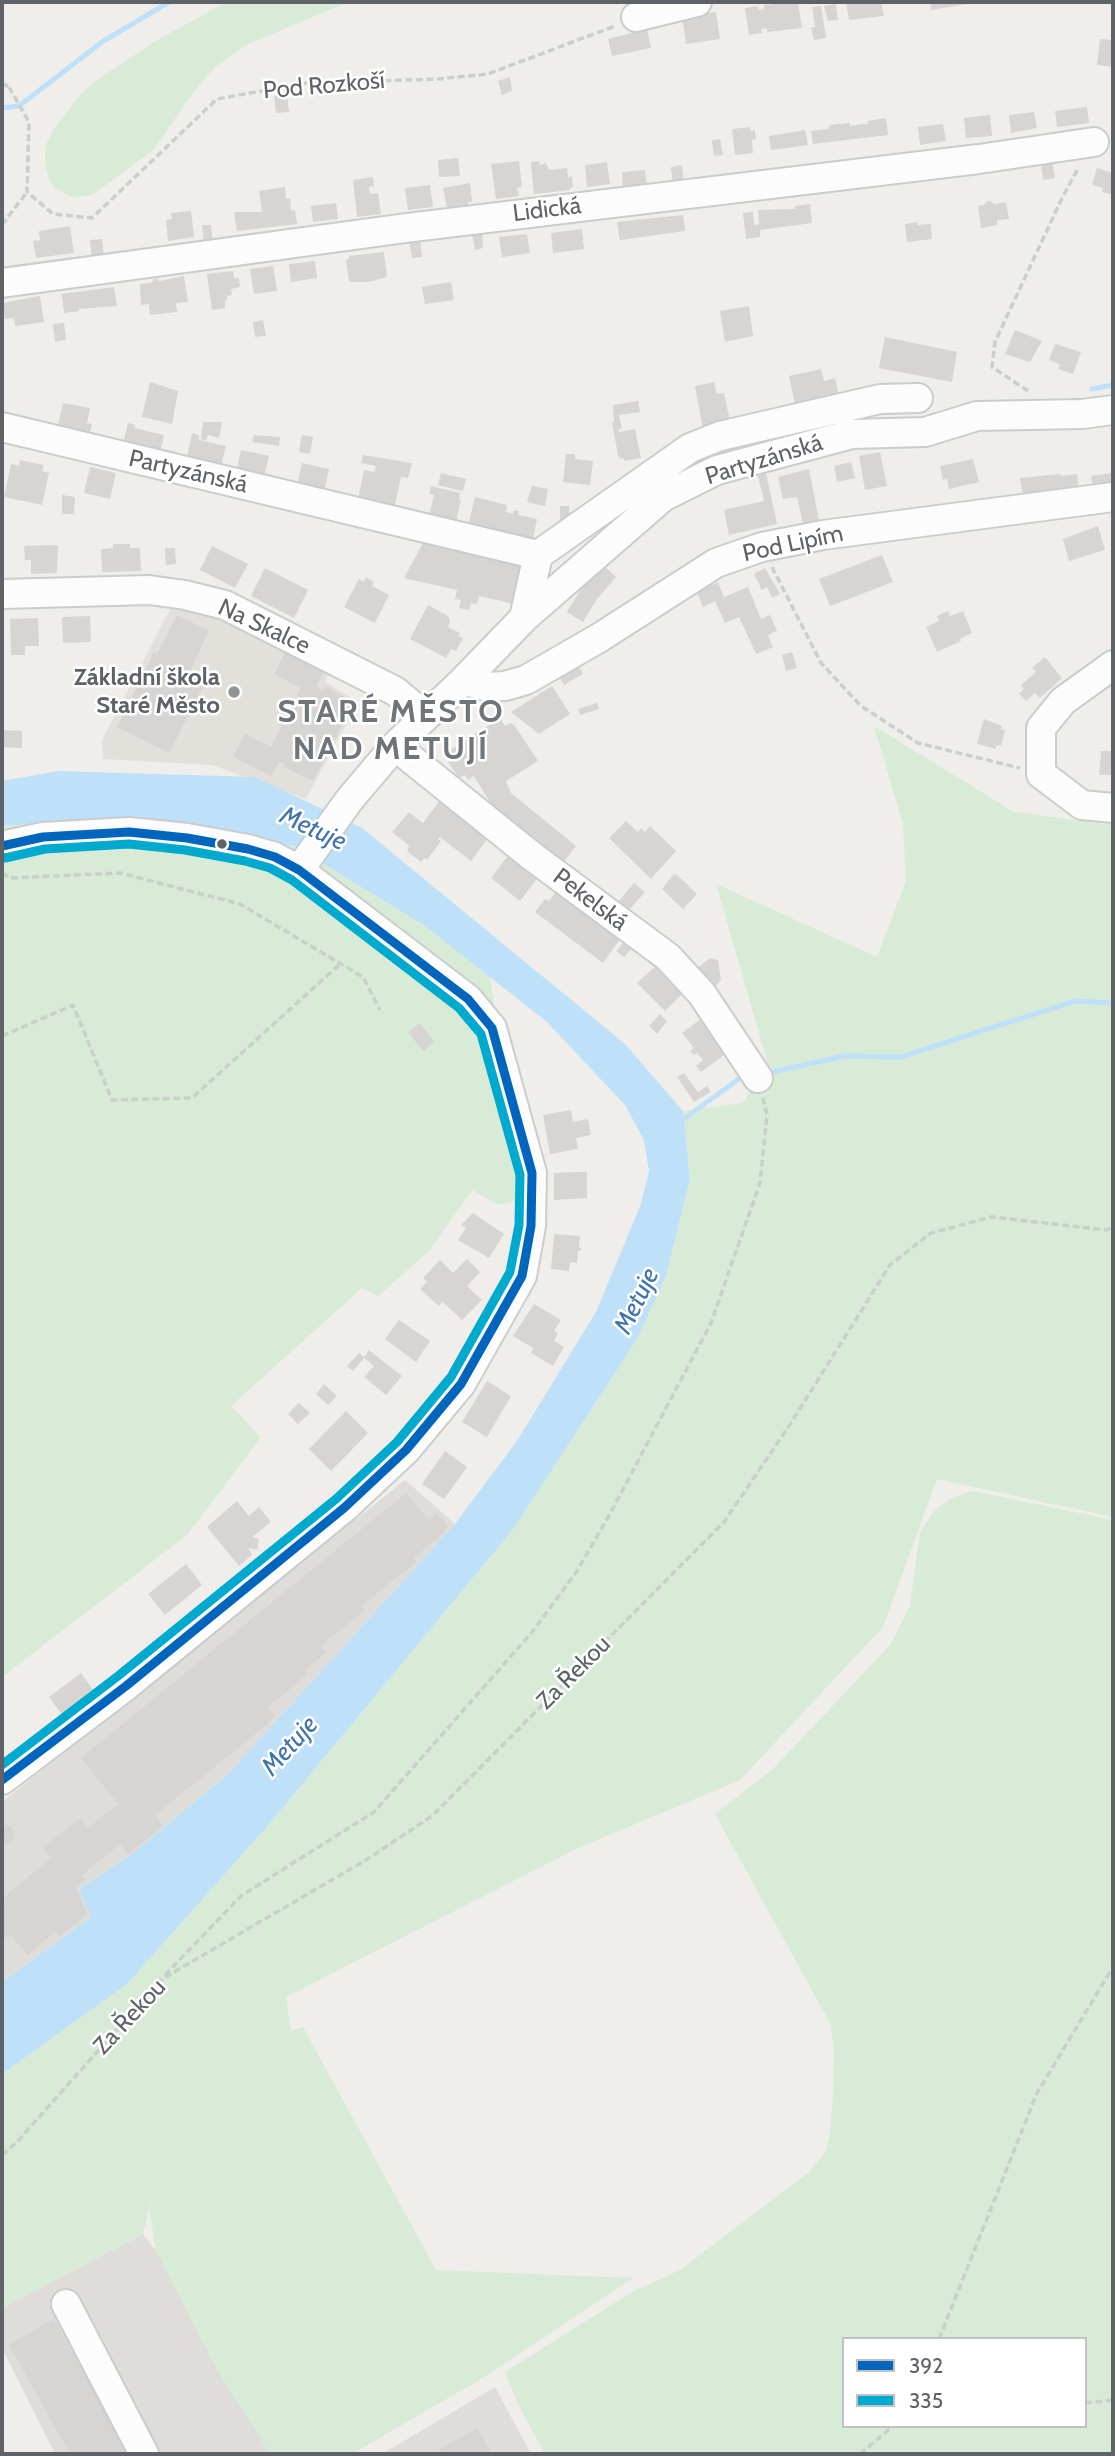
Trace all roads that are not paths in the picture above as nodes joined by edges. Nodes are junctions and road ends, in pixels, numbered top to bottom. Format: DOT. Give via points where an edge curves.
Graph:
graph roads {
  1 [pos="697,2"];
  2 [pos="636,17"];
  3 [pos="1094,142"];
  4 [pos="2,282"];
  5 [pos="918,398"];
  6 [pos="1113,410"];
  7 [pos="2,427"];
  8 [pos="1113,497"];
  9 [pos="537,555"];
  10 [pos="2,594"];
  11 [pos="524,618"];
  12 [pos="1113,665"];
  13 [pos="464,680"];
  14 [pos="425,716"];
  15 [pos="395,746"];
  16 [pos="1113,808"];
  17 [pos="2,846"];
  18 [pos="303,864"];
  19 [pos="758,1078"];
  20 [pos="2,1780"];
  21 [pos="66,2304"];
  22 [pos="144,2454"];
  1 -- 2 [label="street"];
  3 -- 4 [label="street, Lidická"];
  5 -- 9 [label="street, Partyzánská" via="880,399 720,436 690,448"];
  6 -- 11 [label="street, Partyzánská" via="977,416 925,432 852,434 717,470 663,497"];
  7 -- 9 [label="street, Partyzánská"];
  8 -- 13 [label="street, Pod Lipím" via="762,547 716,563 526,680 496,687"];
  9 -- 11 [label="street"];
  10 -- 14 [label="street, Na Skalce" via="149,590 225,605 395,691"];
  11 -- 13 [label="street, Partyzánská"];
  12 -- 16 [label="street" via="1063,701 1041,727 1041,774 1082,805"];
  13 -- 14 [label="street, Partyzánská"];
  14 -- 15 [label="street, Partyzánská"];
  15 -- 18 [label="street, Partyzánská"];
  15 -- 19 [label="street, Pekelská" via="668,957 702,994"];
  17 -- 18 [label="street" via="43,836 129,832 248,849"];
  18 -- 20 [label="street" via="468,999 492,1028 532,1172 531,1226 522,1276 461,1384 406,1450 344,1508 126,1686"];
  21 -- 22 [label="street"];
}
